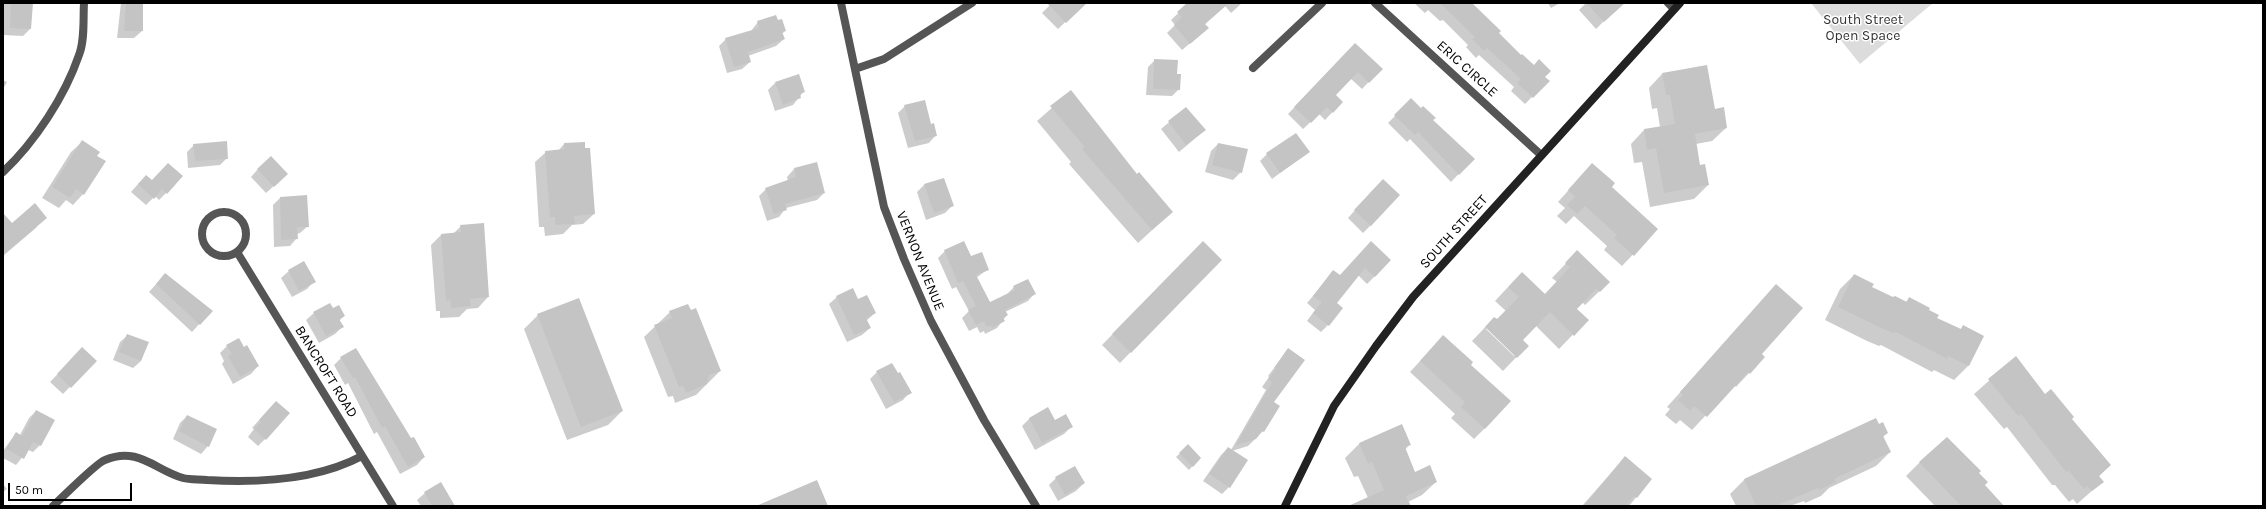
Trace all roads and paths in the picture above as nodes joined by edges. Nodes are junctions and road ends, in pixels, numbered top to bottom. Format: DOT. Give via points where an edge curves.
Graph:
graph roads {
  1 [pos="84,3"];
  2 [pos="841,3"];
  3 [pos="972,3"];
  4 [pos="1322,3"];
  5 [pos="1375,3"];
  6 [pos="1680,3"];
  7 [pos="1671,6"];
  8 [pos="1253,68"];
  9 [pos="855,69"];
  10 [pos="1541,154"];
  11 [pos="3,172"];
  12 [pos="236,252"];
  13 [pos="362,456"];
  14 [pos="53,506"];
  15 [pos="393,506"];
  16 [pos="1036,506"];
  17 [pos="1285,506"];
  1 -- 11 [label="street" via="80,54 60,96 22,154"];
  2 -- 9 [label="street, VERNON AVENUE"];
  3 -- 9 [label="street" via="884,59"];
  4 -- 8 [label="street"];
  5 -- 10 [label="street, ERIC CIRCLE"];
  6 -- 7 [label="street, SOUTH STREET"];
  7 -- 10 [label="street, SOUTH STREET"];
  9 -- 16 [label="street, VERNON AVENUE" via="884,207 904,259 931,321 984,420"];
  10 -- 17 [label="street, SOUTH STREET" via="1413,297 1376,346 1334,406"];
  12 -- 12 [label="street" via="245,240 244,225 235,215 228,212 214,215 204,225 202,232 205,245 223,256"];
  12 -- 13 [label="street, BANCROFT ROAD"];
  13 -- 14 [label="street" via="348,464 304,474 243,482 183,478 141,457 121,456 104,460"];
  13 -- 15 [label="street, BANCROFT ROAD"];
}
